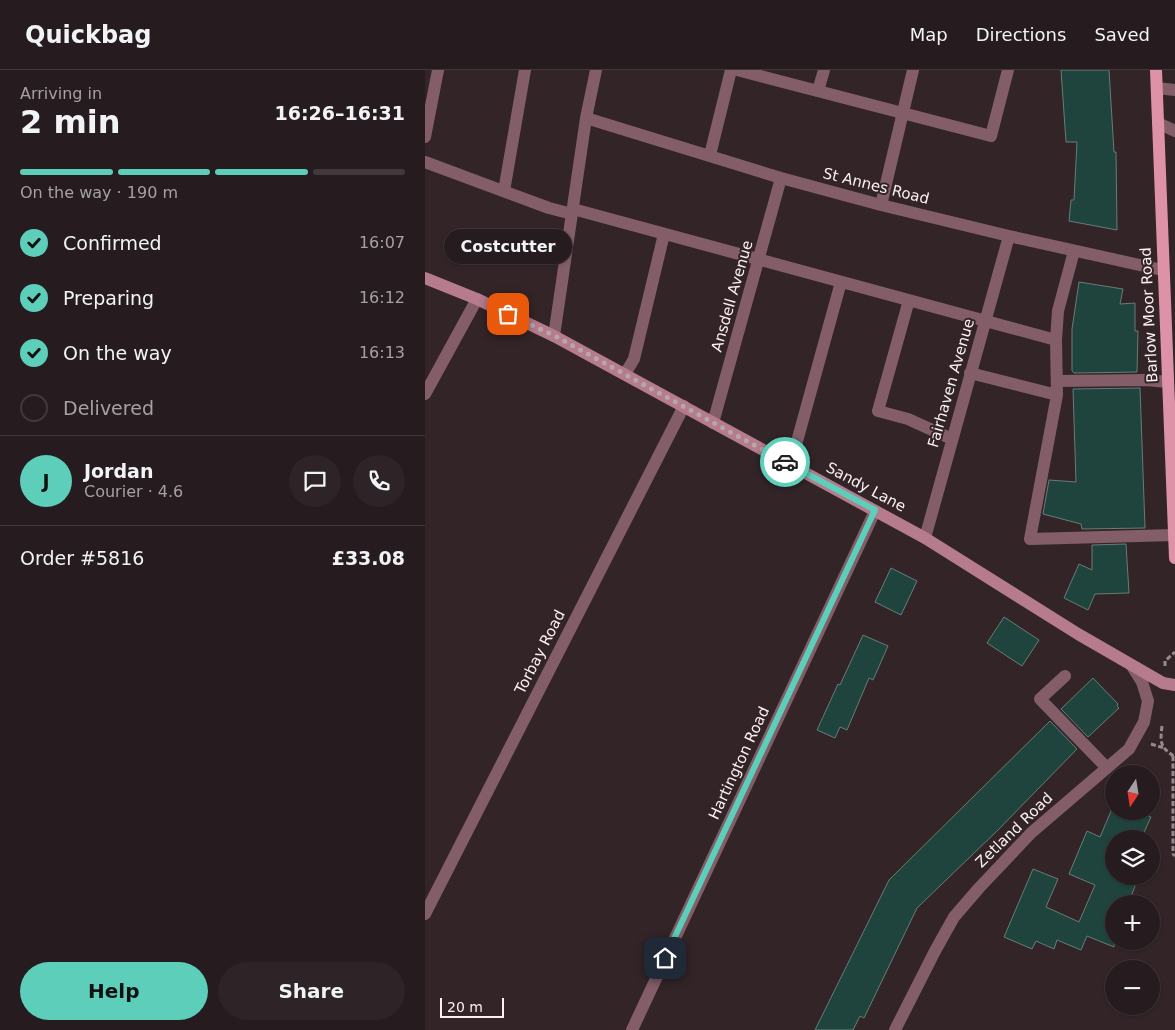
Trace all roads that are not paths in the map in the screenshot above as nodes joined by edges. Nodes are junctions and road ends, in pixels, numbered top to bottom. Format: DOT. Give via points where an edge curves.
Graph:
graph roads {
  1 [pos="438,70"];
  2 [pos="525,70"];
  3 [pos="596,70"];
  4 [pos="731,70"];
  5 [pos="737,70"];
  6 [pos="824,70"];
  7 [pos="913,70"];
  8 [pos="1008,70"];
  9 [pos="1156,70"];
  10 [pos="1157,88"];
  11 [pos="1175,90"];
  12 [pos="818,91"];
  13 [pos="903,113"];
  14 [pos="587,118"];
  15 [pos="1158,123"];
  16 [pos="1175,131"];
  17 [pos="425,137"];
  18 [pos="710,155"];
  19 [pos="425,162"];
  20 [pos="781,178"];
  21 [pos="504,191"];
  22 [pos="881,204"];
  23 [pos="573,212"];
  24 [pos="664,234"];
  25 [pos="1009,236"];
  26 [pos="1074,251"];
  27 [pos="759,260"];
  28 [pos="1162,270"];
  29 [pos="425,278"];
  30 [pos="841,282"];
  31 [pos="477,299"];
  32 [pos="909,300"];
  33 [pos="985,321"];
  34 [pos="555,336"];
  35 [pos="1056,340"];
  36 [pos="970,373"];
  37 [pos="625,374"];
  38 [pos="1171,374"];
  39 [pos="1057,381"];
  40 [pos="425,394"];
  41 [pos="1057,396"];
  42 [pos="684,406"];
  43 [pos="713,423"];
  44 [pos="952,440"];
  45 [pos="786,462"];
  46 [pos="875,510"];
  47 [pos="1174,535"];
  48 [pos="925,538"];
  49 [pos="1175,558"];
  50 [pos="1132,666"];
  51 [pos="1065,676"];
  52 [pos="1175,685"];
  53 [pos="1110,765"];
  54 [pos="1105,766"];
  55 [pos="1105,770"];
  56 [pos="425,914"];
  57 [pos="632,1030"];
  58 [pos="895,1030"];
  1 -- 17 [label="street"];
  2 -- 21 [label="street"];
  3 -- 14 [label="street"];
  4 -- 18 [label="street"];
  5 -- 12 [label="street"];
  6 -- 12 [label="street"];
  7 -- 13 [label="street"];
  8 -- 13 [label="street" via="991,136"];
  9 -- 10 [label="main road, Barlow Moor Road"];
  10 -- 11 [label="street"];
  10 -- 15 [label="main road, Barlow Moor Road"];
  12 -- 13 [label="street"];
  13 -- 22 [label="street"];
  14 -- 18 [label="street, St Annes Road"];
  14 -- 23 [label="street"];
  15 -- 16 [label="street"];
  15 -- 28 [label="main road, Barlow Moor Road"];
  18 -- 20 [label="street, St Annes Road"];
  19 -- 21 [label="street"];
  20 -- 22 [label="street, St Annes Road"];
  20 -- 27 [label="street, Ansdell Avenue"];
  21 -- 23 [label="street" via="549,208"];
  22 -- 25 [label="street, St Annes Road"];
  23 -- 24 [label="street"];
  23 -- 34 [label="street"];
  24 -- 27 [label="street"];
  24 -- 37 [label="street" via="634,359"];
  25 -- 26 [label="street, St Annes Road"];
  25 -- 33 [label="street, Fairhaven Avenue"];
  26 -- 28 [label="street, St Annes Road"];
  26 -- 35 [label="street" via="1058,311"];
  27 -- 30 [label="street"];
  27 -- 43 [label="street, Ansdell Avenue"];
  28 -- 38 [label="main road, Barlow Moor Road"];
  29 -- 31 [label="street, Sandy Lane"];
  30 -- 32 [label="street"];
  30 -- 45 [label="street" via="796,445"];
  31 -- 34 [label="street, Sandy Lane"];
  31 -- 40 [label="street"];
  32 -- 33 [label="street"];
  32 -- 44 [label="street" via="878,411 908,419"];
  33 -- 35 [label="street"];
  33 -- 36 [label="street, Fairhaven Avenue"];
  34 -- 37 [label="street, Sandy Lane"];
  35 -- 39 [label="street"];
  36 -- 41 [label="street"];
  36 -- 44 [label="street, Fairhaven Avenue"];
  37 -- 42 [label="street, Sandy Lane"];
  38 -- 39 [label="street" via="1146,380"];
  38 -- 47 [label="main road, Barlow Moor Road"];
  39 -- 41 [label="street"];
  41 -- 47 [label="street" via="1030,539"];
  42 -- 43 [label="street, Sandy Lane"];
  42 -- 56 [label="street, Torbay Road"];
  43 -- 45 [label="street, Sandy Lane"];
  44 -- 48 [label="street, Fairhaven Avenue"];
  45 -- 46 [label="street, Sandy Lane"];
  46 -- 48 [label="street, Sandy Lane"];
  46 -- 57 [label="street, Hartington Road"];
  47 -- 49 [label="main road, Barlow Moor Road"];
  48 -- 50 [label="street, Sandy Lane"];
  50 -- 52 [label="street, Sandy Lane" via="1163,683"];
  50 -- 53 [label="street, Zetland Road" via="1148,701 1146,716 1129,749"];
  51 -- 54 [label="street" via="1040,700"];
  55 -- 58 [label="street, Zetland Road" via="1031,833 955,917"];
}
